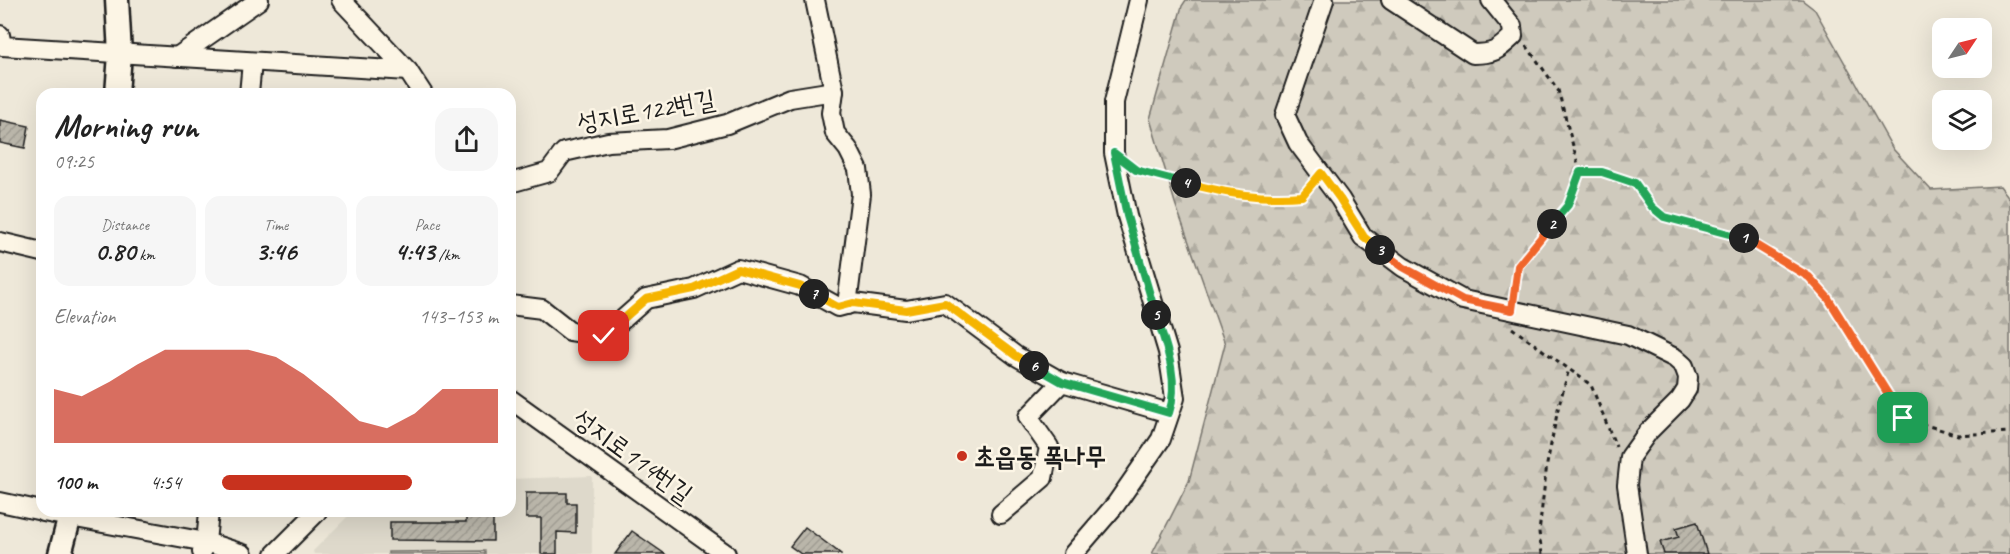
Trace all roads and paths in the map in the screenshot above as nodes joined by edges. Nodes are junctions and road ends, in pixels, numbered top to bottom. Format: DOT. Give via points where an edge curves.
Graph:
graph roads {
  1 [pos="117,0"];
  2 [pos="259,0"];
  3 [pos="341,0"];
  4 [pos="815,0"];
  5 [pos="1139,0"];
  6 [pos="1324,0"];
  7 [pos="1391,0"];
  8 [pos="1491,0"];
  9 [pos="1512,26"];
  10 [pos="1,40"];
  11 [pos="120,54"];
  12 [pos="177,57"];
  13 [pos="252,62"];
  14 [pos="408,71"];
  15 [pos="117,88"];
  16 [pos="250,88"];
  17 [pos="405,88"];
  18 [pos="419,88"];
  19 [pos="834,91"];
  20 [pos="1114,153"];
  21 [pos="1580,172"];
  22 [pos="1321,173"];
  23 [pos="516,181"];
  24 [pos="0,242"];
  25 [pos="36,251"];
  26 [pos="847,305"];
  27 [pos="516,306"];
  28 [pos="1512,310"];
  29 [pos="1569,369"];
  30 [pos="1062,382"];
  31 [pos="516,403"];
  32 [pos="1169,413"];
  33 [pos="2010,432"];
  34 [pos="1617,451"];
  35 [pos="0,502"];
  36 [pos="36,510"];
  37 [pos="1001,514"];
  38 [pos="70,517"];
  39 [pos="79,517"];
  40 [pos="208,517"];
  41 [pos="313,517"];
  42 [pos="204,548"];
  43 [pos="60,554"];
  44 [pos="243,554"];
  45 [pos="274,554"];
  46 [pos="726,554"];
  47 [pos="1073,554"];
  48 [pos="1542,554"];
  49 [pos="1638,554"];
  1 -- 11 [label="main road"];
  2 -- 12 [label="street"];
  3 -- 14 [label="street"];
  4 -- 19 [label="street"];
  5 -- 20 [label="street" via="1114,102"];
  6 -- 22 [label="street" via="1285,115 1298,143"];
  7 -- 9 [label="street" via="1473,54 1498,50 1512,36"];
  8 -- 9 [label="street"];
  9 -- 21 [label="path" via="1558,90"];
  10 -- 11 [label="street"];
  11 -- 12 [label="street"];
  11 -- 15 [label="main road"];
  12 -- 13 [label="street"];
  13 -- 14 [label="street"];
  13 -- 16 [label="street"];
  14 -- 17 [label="street"];
  14 -- 18 [label="street"];
  19 -- 23 [label="street, 성지로122번길" via="790,98 727,124 668,139 608,142 564,152 549,172"];
  19 -- 26 [label="street" via="831,113 835,133 858,169 861,194"];
  20 -- 22 [label="path" via="1136,170 1229,193 1274,199 1302,196"];
  20 -- 32 [label="street" via="1127,216 1168,352 1174,398"];
  21 -- 28 [label="path" via="1568,205 1518,266"];
  21 -- 33 [label="path" via="1602,172 1635,183 1664,217 1744,238 1809,277 1828,298 1903,418 1958,435"];
  22 -- 28 [label="street" via="1364,237 1403,267 1463,300"];
  24 -- 25 [label="street"];
  26 -- 27 [label="street" via="838,307 800,286 738,269 694,289 646,299 604,336 570,331 542,309"];
  26 -- 30 [label="street" via="906,310 945,303 1016,356"];
  28 -- 29 [label="path" via="1511,327"];
  28 -- 49 [label="street" via="1628,335 1684,366 1687,389 1630,458 1627,485"];
  29 -- 34 [label="path" via="1592,385"];
  29 -- 48 [label="path" via="1547,464 1539,532"];
  30 -- 32 [label="street"];
  30 -- 37 [label="street" via="1028,417 1049,447 1042,478"];
  31 -- 46 [label="street, 성지로114번길"];
  32 -- 47 [label="street" via="1161,439 1116,504"];
  35 -- 36 [label="street"];
  38 -- 43 [label="main road"];
  39 -- 42 [label="street"];
  40 -- 42 [label="street"];
  41 -- 45 [label="street"];
  42 -- 44 [label="street"];
}
